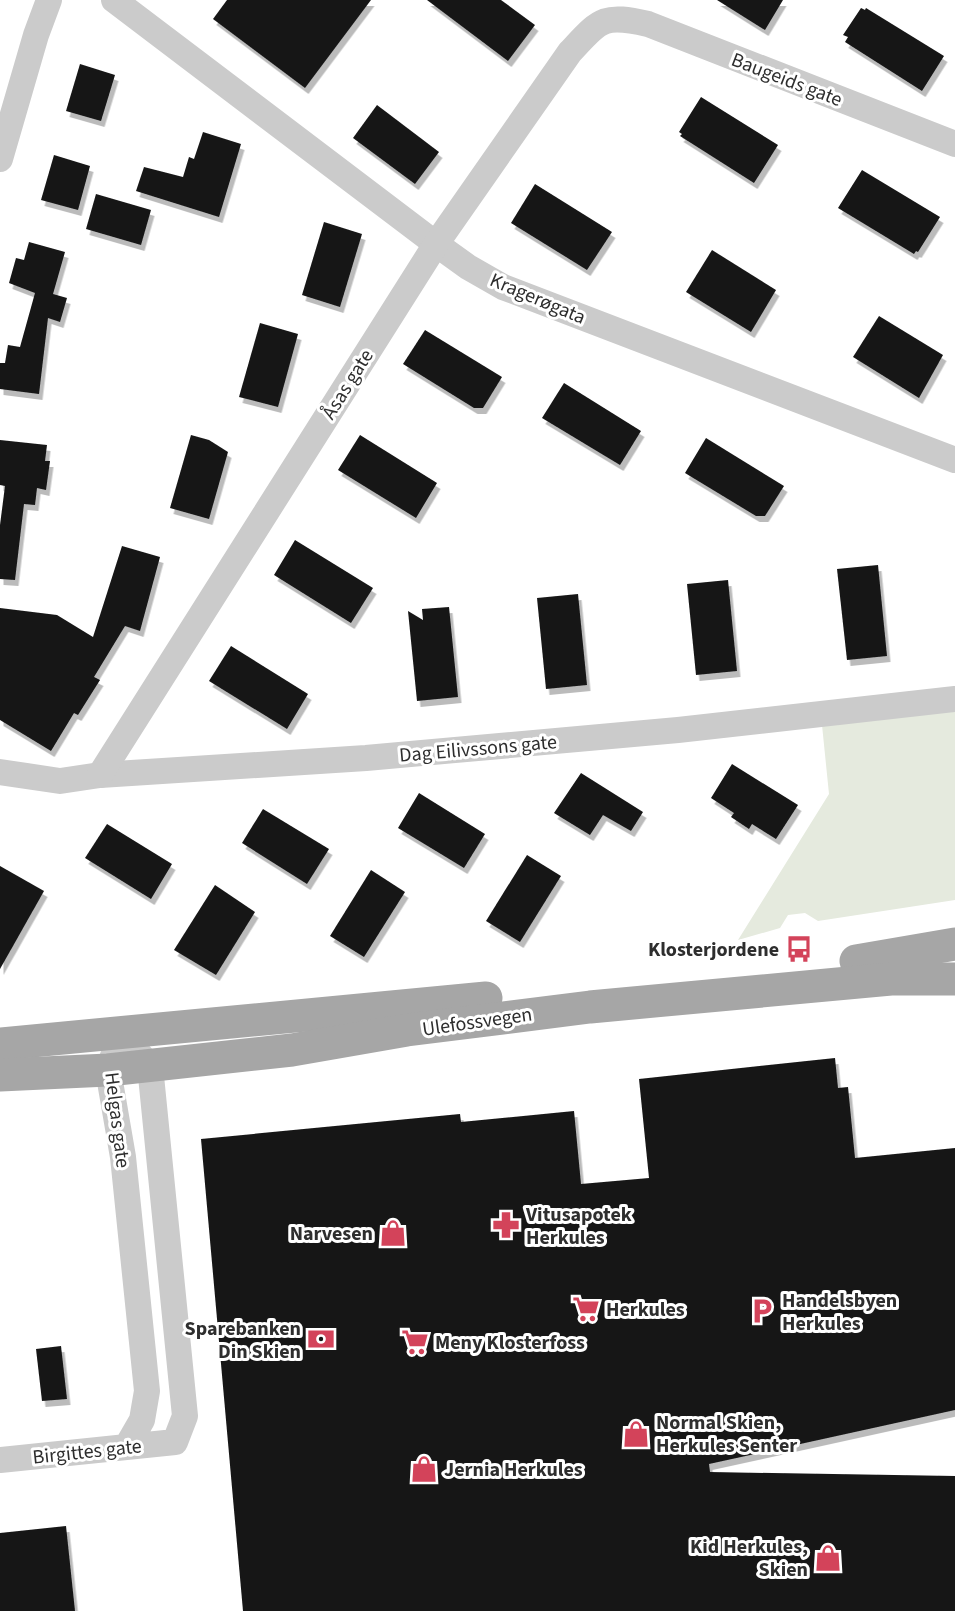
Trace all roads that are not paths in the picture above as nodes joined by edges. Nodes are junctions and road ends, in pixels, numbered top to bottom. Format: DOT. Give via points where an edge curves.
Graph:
graph roads {
  1 [pos="49,0"];
  2 [pos="114,0"];
  3 [pos="618,17"];
  4 [pos="955,144"];
  5 [pos="0,159"];
  6 [pos="436,243"];
  7 [pos="955,460"];
  8 [pos="955,699"];
  9 [pos="0,772"];
  10 [pos="100,775"];
  11 [pos="955,944"];
  12 [pos="955,979"];
  13 [pos="121,1034"];
  14 [pos="0,1044"];
  15 [pos="150,1066"];
  16 [pos="108,1070"];
  17 [pos="0,1075"];
  18 [pos="175,1442"];
  19 [pos="127,1446"];
  20 [pos="0,1461"];
  1 -- 5 [label="street"];
  2 -- 6 [label="street, Kragerøgata"];
  3 -- 4 [label="street, Baugeids gate" via="648,24"];
  3 -- 6 [label="street, Åsas gate" via="596,23 570,52"];
  6 -- 7 [label="street, Kragerøgata" via="503,287"];
  6 -- 10 [label="street, Åsas gate"];
  8 -- 10 [label="street, Dag Eilivssons gate" via="678,730 366,758"];
  9 -- 10 [label="street, Dag Eilivssons gate" via="60,781"];
  11 -- 13 [label="main road, Ulefossvegen" via="820,965"];
  12 -- 15 [label="main road, Ulefossvegen" via="891,979 539,1012 292,1050"];
  13 -- 14 [label="main road, Ulefossvegen"];
  13 -- 15 [label="street, Helgas gate"];
  13 -- 16 [label="street, Helgas gate"];
  15 -- 16 [label="main road, Ulefossvegen"];
  15 -- 18 [label="street, Helgas gate" via="184,1416"];
  16 -- 17 [label="main road, Ulefossvegen"];
  16 -- 19 [label="street, Helgas gate" via="123,1157 147,1391 142,1420"];
  18 -- 19 [label="street, Birgittes gate"];
  19 -- 20 [label="street, Birgittes gate"];
}
